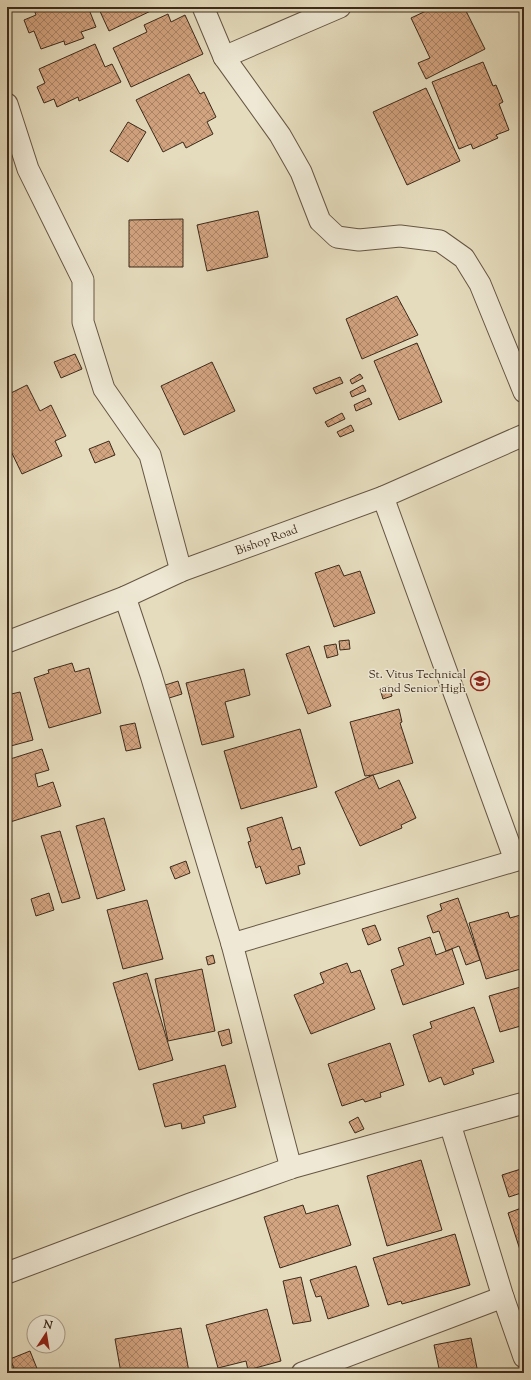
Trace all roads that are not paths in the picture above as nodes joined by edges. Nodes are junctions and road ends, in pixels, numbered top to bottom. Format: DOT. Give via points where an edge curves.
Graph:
graph roads {
  1 [pos="203,7"];
  2 [pos="340,7"];
  3 [pos="224,57"];
  4 [pos="7,104"];
  5 [pos="524,392"];
  6 [pos="524,435"];
  7 [pos="383,497"];
  8 [pos="181,571"];
  9 [pos="125,597"];
  10 [pos="7,642"];
  11 [pos="519,859"];
  12 [pos="232,944"];
  13 [pos="524,1103"];
  14 [pos="450,1124"];
  15 [pos="291,1168"];
  16 [pos="7,1273"];
  17 [pos="503,1297"];
  18 [pos="524,1357"];
  19 [pos="302,1373"];
  1 -- 3 [label="street"];
  2 -- 3 [label="street"];
  3 -- 5 [label="street" via="280,135 301,172 320,221 337,237 359,240 400,236 440,241 464,258 480,284"];
  4 -- 8 [label="street" via="28,169 83,280 83,322 104,389 150,454"];
  6 -- 7 [label="street, Bishop Road"];
  7 -- 8 [label="street, Bishop Road"];
  7 -- 11 [label="street"];
  8 -- 9 [label="street, Bishop Road"];
  9 -- 10 [label="street, Bishop Road"];
  9 -- 12 [label="street"];
  11 -- 12 [label="street"];
  12 -- 15 [label="street"];
  13 -- 14 [label="street"];
  14 -- 15 [label="street"];
  14 -- 17 [label="street"];
  15 -- 16 [label="street"];
  17 -- 18 [label="street"];
  17 -- 19 [label="street"];
}
